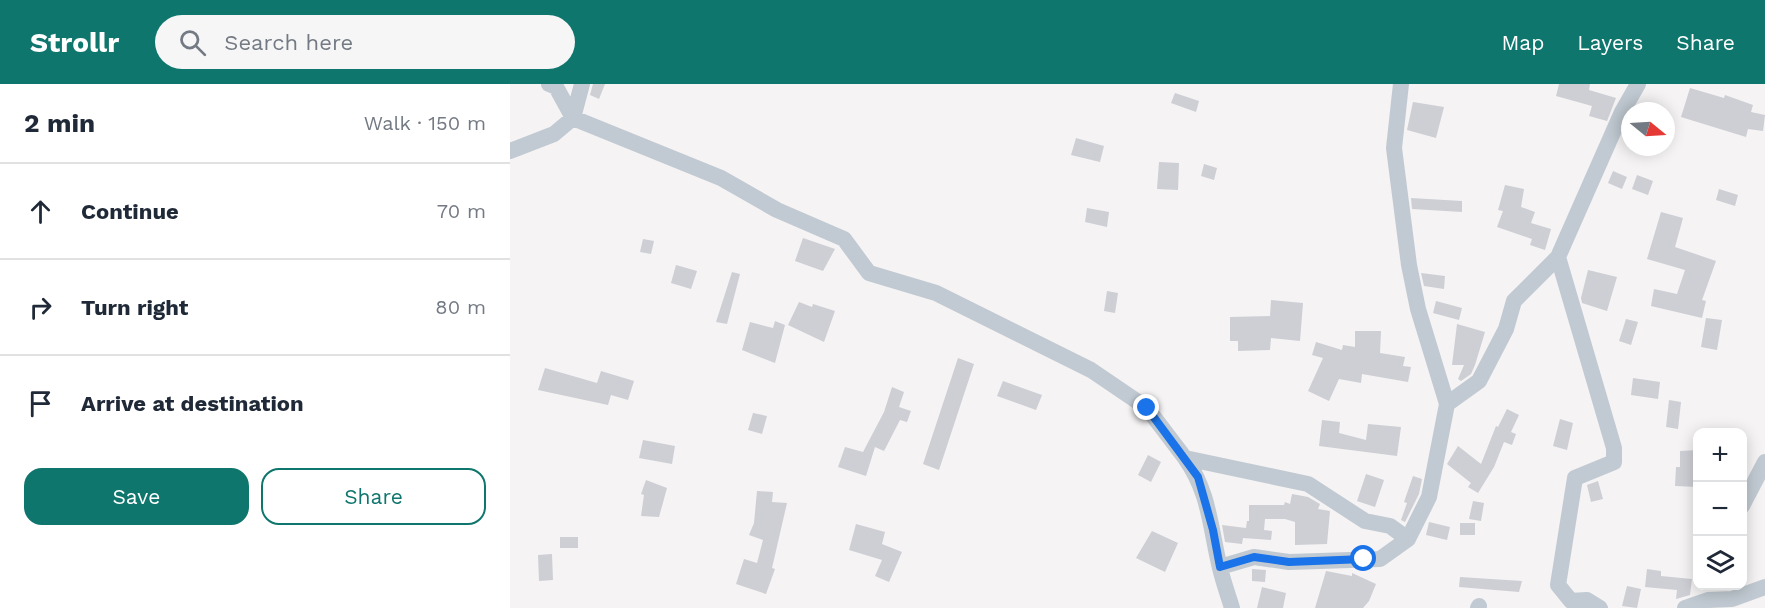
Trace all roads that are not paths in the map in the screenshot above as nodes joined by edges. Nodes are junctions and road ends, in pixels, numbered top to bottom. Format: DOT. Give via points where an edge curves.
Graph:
graph roads {
  1 [pos="549,84"];
  2 [pos="582,84"];
  3 [pos="1401,84"];
  4 [pos="1638,84"];
  5 [pos="573,118"];
  6 [pos="510,151"];
  7 [pos="1558,257"];
  8 [pos="1447,404"];
  9 [pos="1185,458"];
  10 [pos="1765,462"];
  11 [pos="1747,498"];
  12 [pos="1408,539"];
  13 [pos="1220,567"];
  14 [pos="1765,587"];
  15 [pos="1709,598"];
  16 [pos="1232,608"];
  17 [pos="1600,608"];
  18 [pos="1686,608"];
  1 -- 5 [label="street" via="556,87"];
  2 -- 5 [label="street"];
  3 -- 8 [label="street" via="1394,148 1409,266"];
  4 -- 7 [label="street"];
  5 -- 6 [label="street" via="554,134"];
  5 -- 9 [label="street" via="721,178 777,210 844,239 870,273 936,293 1091,370 1147,408"];
  7 -- 8 [label="street" via="1514,301 1506,329 1479,381"];
  7 -- 17 [label="street" via="1614,448 1614,462 1575,478 1558,585 1571,601 1587,600"];
  8 -- 12 [label="street" via="1429,497"];
  9 -- 12 [label="street" via="1308,484 1365,521 1390,526"];
  9 -- 13 [label="street" via="1198,477"];
  10 -- 11 [label="street"];
  12 -- 13 [label="street" via="1380,559 1289,562 1254,557"];
  13 -- 16 [label="street"];
  14 -- 15 [label="street" via="1732,599"];
  15 -- 18 [label="street"];
}
